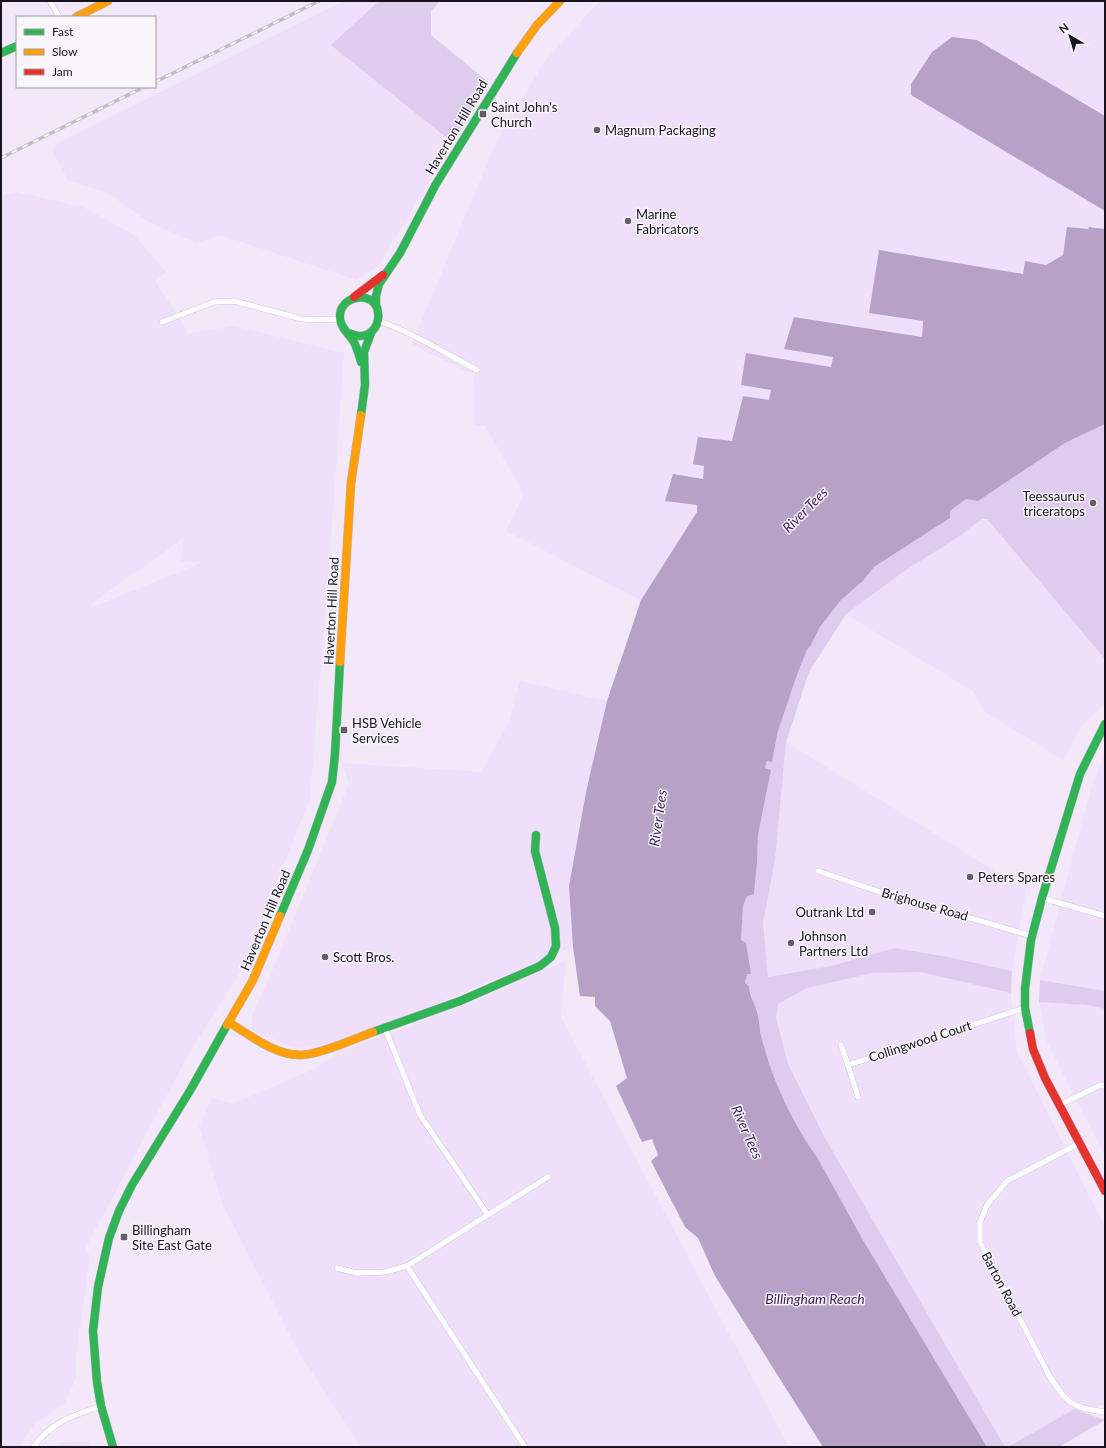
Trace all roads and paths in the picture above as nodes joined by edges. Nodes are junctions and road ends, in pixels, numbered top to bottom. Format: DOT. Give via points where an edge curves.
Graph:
graph roads {
  1 [pos="50,1"];
  2 [pos="108,1"];
  3 [pos="560,1"];
  4 [pos="58,16"];
  5 [pos="78,16"];
  6 [pos="16,46"];
  7 [pos="1,53"];
  8 [pos="386,274"];
  9 [pos="354,297"];
  10 [pos="376,305"];
  11 [pos="340,320"];
  12 [pos="379,321"];
  13 [pos="162,322"];
  14 [pos="371,332"];
  15 [pos="348,333"];
  16 [pos="364,369"];
  17 [pos="477,370"];
  18 [pos="1105,724"];
  19 [pos="536,835"];
  20 [pos="818,871"];
  21 [pos="1042,898"];
  22 [pos="1105,916"];
  23 [pos="1032,936"];
  24 [pos="1025,1008"];
  25 [pos="230,1023"];
  26 [pos="385,1028"];
  27 [pos="841,1045"];
  28 [pos="848,1065"];
  29 [pos="1105,1086"];
  30 [pos="858,1097"];
  31 [pos="1059,1105"];
  32 [pos="1080,1143"];
  33 [pos="548,1177"];
  34 [pos="1105,1191"];
  35 [pos="488,1215"];
  36 [pos="407,1266"];
  37 [pos="337,1268"];
  38 [pos="101,1406"];
  39 [pos="1105,1412"];
  40 [pos="524,1446"];
  41 [pos="34,1447"];
  42 [pos="113,1447"];
  1 -- 4 [label="street"];
  2 -- 5 [label="main road"];
  3 -- 8 [label="main road, Haverton Hill Road" via="537,25 517,52 436,184 400,253"];
  6 -- 7 [label="main road"];
  8 -- 9 [label="main road, Haverton Hill Road"];
  8 -- 10 [label="main road, Haverton Hill Road" via="379,284"];
  9 -- 10 [label="main road" via="366,297"];
  9 -- 11 [label="main road, Haverton Hill Road" via="342,306"];
  10 -- 12 [label="main road, Haverton Hill Road"];
  11 -- 13 [label="street" via="302,319 234,301 214,302"];
  11 -- 15 [label="main road, Haverton Hill Road"];
  12 -- 14 [label="main road, Haverton Hill Road"];
  12 -- 17 [label="street"];
  14 -- 15 [label="main road" via="364,336"];
  14 -- 16 [label="main road, Haverton Hill Road" via="364,352"];
  15 -- 16 [label="main road, Haverton Hill Road"];
  16 -- 25 [label="main road, Haverton Hill Road" via="365,386 351,483 332,782 308,850 253,980"];
  18 -- 21 [label="main road" via="1080,774"];
  19 -- 26 [label="main road" via="535,851 555,928 556,946 551,957 540,966 473,995"];
  20 -- 23 [label="street, Brighouse Road" via="880,892"];
  21 -- 22 [label="street"];
  21 -- 23 [label="main road"];
  23 -- 24 [label="main road"];
  24 -- 28 [label="street, Collingwood Court"];
  24 -- 31 [label="main road" via="1033,1049"];
  25 -- 26 [label="main road" via="270,1047 285,1053 301,1055 317,1052"];
  25 -- 38 [label="main road, Haverton Hill Road" via="132,1185 119,1211 103,1262 93,1331"];
  26 -- 35 [label="street" via="420,1115"];
  27 -- 28 [label="street"];
  28 -- 30 [label="street"];
  29 -- 31 [label="street" via="1100,1085"];
  31 -- 32 [label="main road"];
  32 -- 34 [label="main road"];
  32 -- 39 [label="street, Barton Road" via="1007,1181 987,1206 980,1222 980,1242 1060,1393 1074,1405"];
  33 -- 35 [label="street"];
  35 -- 36 [label="street"];
  36 -- 37 [label="street" via="385,1272 357,1273"];
  36 -- 40 [label="street"];
  38 -- 41 [label="street" via="55,1426"];
  38 -- 42 [label="main road, Haverton Hill Road"];
}
